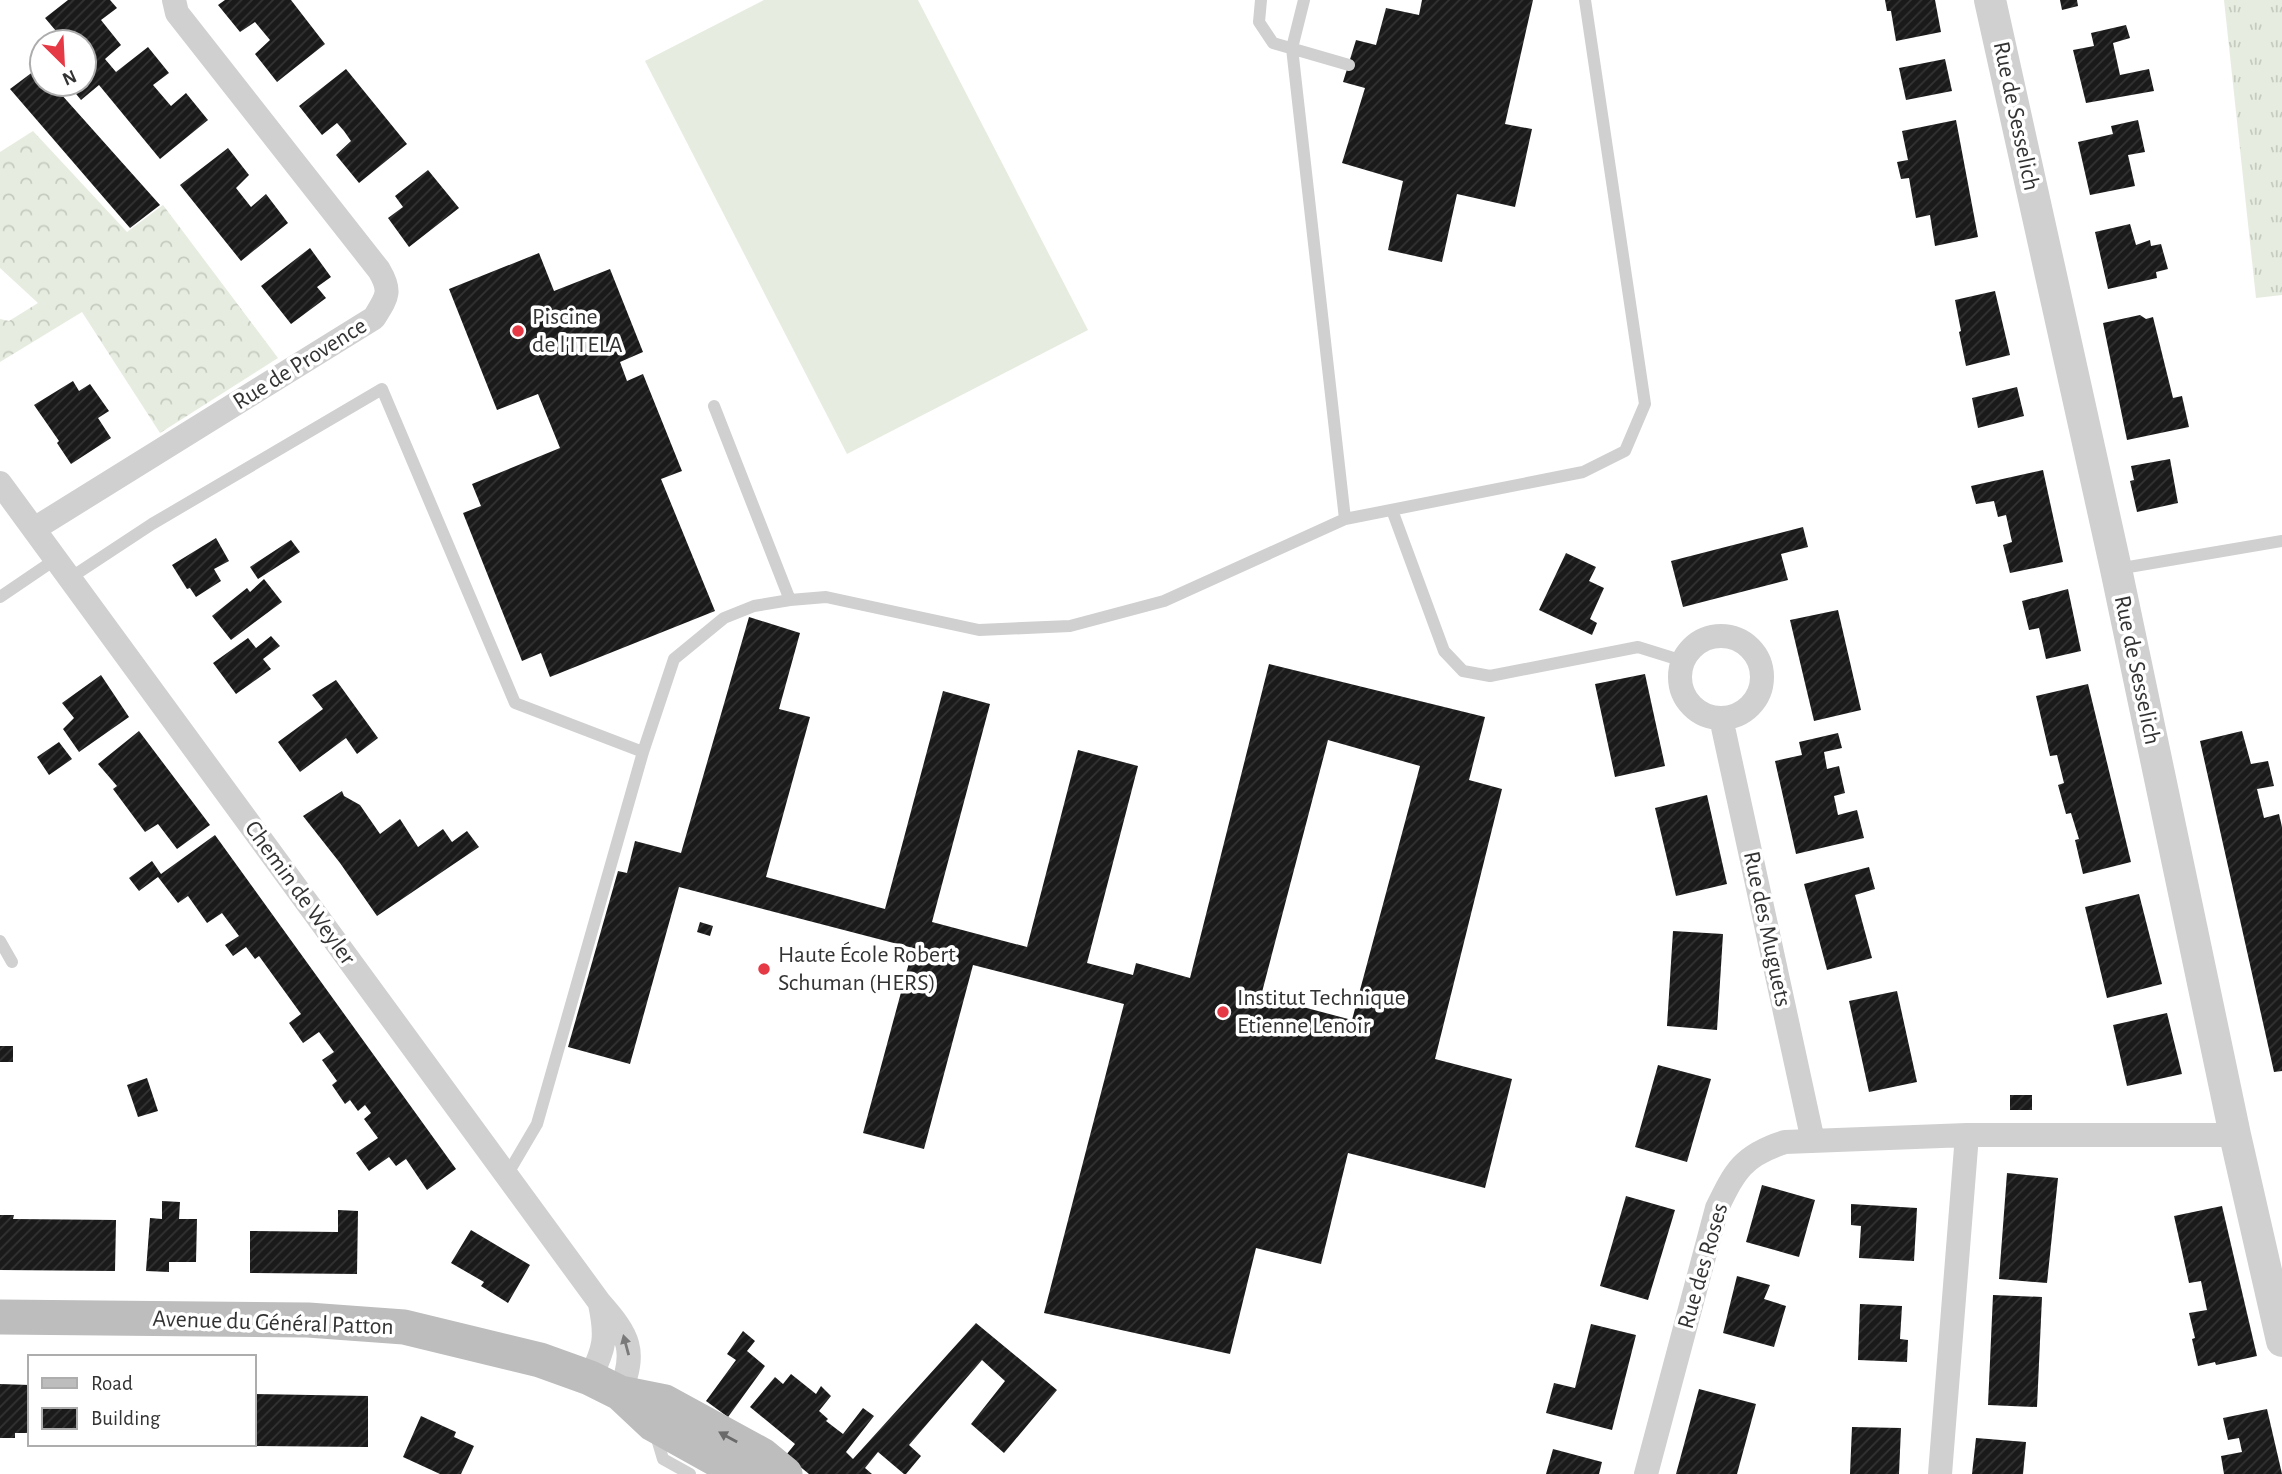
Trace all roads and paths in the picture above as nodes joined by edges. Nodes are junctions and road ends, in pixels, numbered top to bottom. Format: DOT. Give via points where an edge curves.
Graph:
graph roads {
  1 [pos="174,0"];
  2 [pos="1261,0"];
  3 [pos="1304,0"];
  4 [pos="1585,0"];
  5 [pos="1990,0"];
  6 [pos="1292,48"];
  7 [pos="1349,65"];
  8 [pos="715,406"];
  9 [pos="0,483"];
  10 [pos="1392,510"];
  11 [pos="1345,519"];
  12 [pos="34,529"];
  13 [pos="2282,541"];
  14 [pos="63,569"];
  15 [pos="2116,569"];
  16 [pos="0,597"];
  17 [pos="790,600"];
  18 [pos="1683,661"];
  19 [pos="1721,718"];
  20 [pos="643,752"];
  21 [pos="0,941"];
  22 [pos="12,962"];
  23 [pos="1967,1135"];
  24 [pos="2235,1135"];
  25 [pos="1812,1141"];
  26 [pos="507,1175"];
  27 [pos="600,1303"];
  28 [pos="0,1317"];
  29 [pos="2282,1341"];
  30 [pos="605,1386"];
  31 [pos="653,1424"];
  32 [pos="690,1474"];
  33 [pos="743,1474"];
  34 [pos="785,1474"];
  35 [pos="1646,1474"];
  36 [pos="1940,1474"];
  1 -- 12 [label="street, Rue de Provence" via="177,13 379,270 387,284 387,298 374,318"];
  2 -- 6 [label="lane" via="1259,22 1273,43"];
  3 -- 6 [label="lane"];
  4 -- 10 [label="lane" via="1645,404 1625,451 1583,472"];
  5 -- 15 [label="street, Rue de Sesselich"];
  6 -- 7 [label="lane"];
  6 -- 11 [label="lane"];
  8 -- 17 [label="lane"];
  9 -- 12 [label="street, Chemin de Weyler"];
  10 -- 11 [label="lane"];
  10 -- 18 [label="lane" via="1444,651 1463,671 1490,676 1638,647"];
  11 -- 17 [label="lane" via="1164,601 1070,626 979,630 826,597"];
  12 -- 14 [label="street, Chemin de Weyler"];
  13 -- 15 [label="lane"];
  14 -- 16 [label="lane"];
  14 -- 20 [label="lane" via="152,524 382,390 515,703"];
  14 -- 26 [label="street, Chemin de Weyler"];
  15 -- 24 [label="street, Rue de Sesselich"];
  17 -- 20 [label="lane" via="754,606 724,618 674,659"];
  18 -- 19 [label="street" via="1679,674 1686,700 1696,710"];
  18 -- 19 [label="street" via="1690,649 1714,636 1740,640 1755,654 1762,673 1756,699 1735,716"];
  19 -- 25 [label="street, Rue des Muguets"];
  20 -- 26 [label="lane" via="537,1124"];
  21 -- 22 [label="lane"];
  23 -- 24 [label="street, Rue des Roses"];
  23 -- 25 [label="street, Rue des Roses"];
  23 -- 36 [label="street"];
  24 -- 29 [label="street, Rue de Sesselich"];
  25 -- 35 [label="street, Rue des Roses" via="1764,1149 1733,1175 1717,1208"];
  26 -- 27 [label="street, Chemin de Weyler"];
  27 -- 30 [label="street, Chemin de Weyler"];
  30 -- 27 [label="street, Chemin de Weyler, one-way" via="629,1370 629,1344"];
  28 -- 30 [label="main road, Avenue du Général Patton" via="309,1320 404,1326 540,1360"];
  30 -- 31 [label="main road, Avenue du Général Patton"];
  34 -- 30 [label="main road, Avenue du Général Patton, one-way" via="762,1455 665,1402"];
  31 -- 32 [label="lane" via="663,1459"];
  31 -- 33 [label="main road, Avenue du Général Patton"];
}
